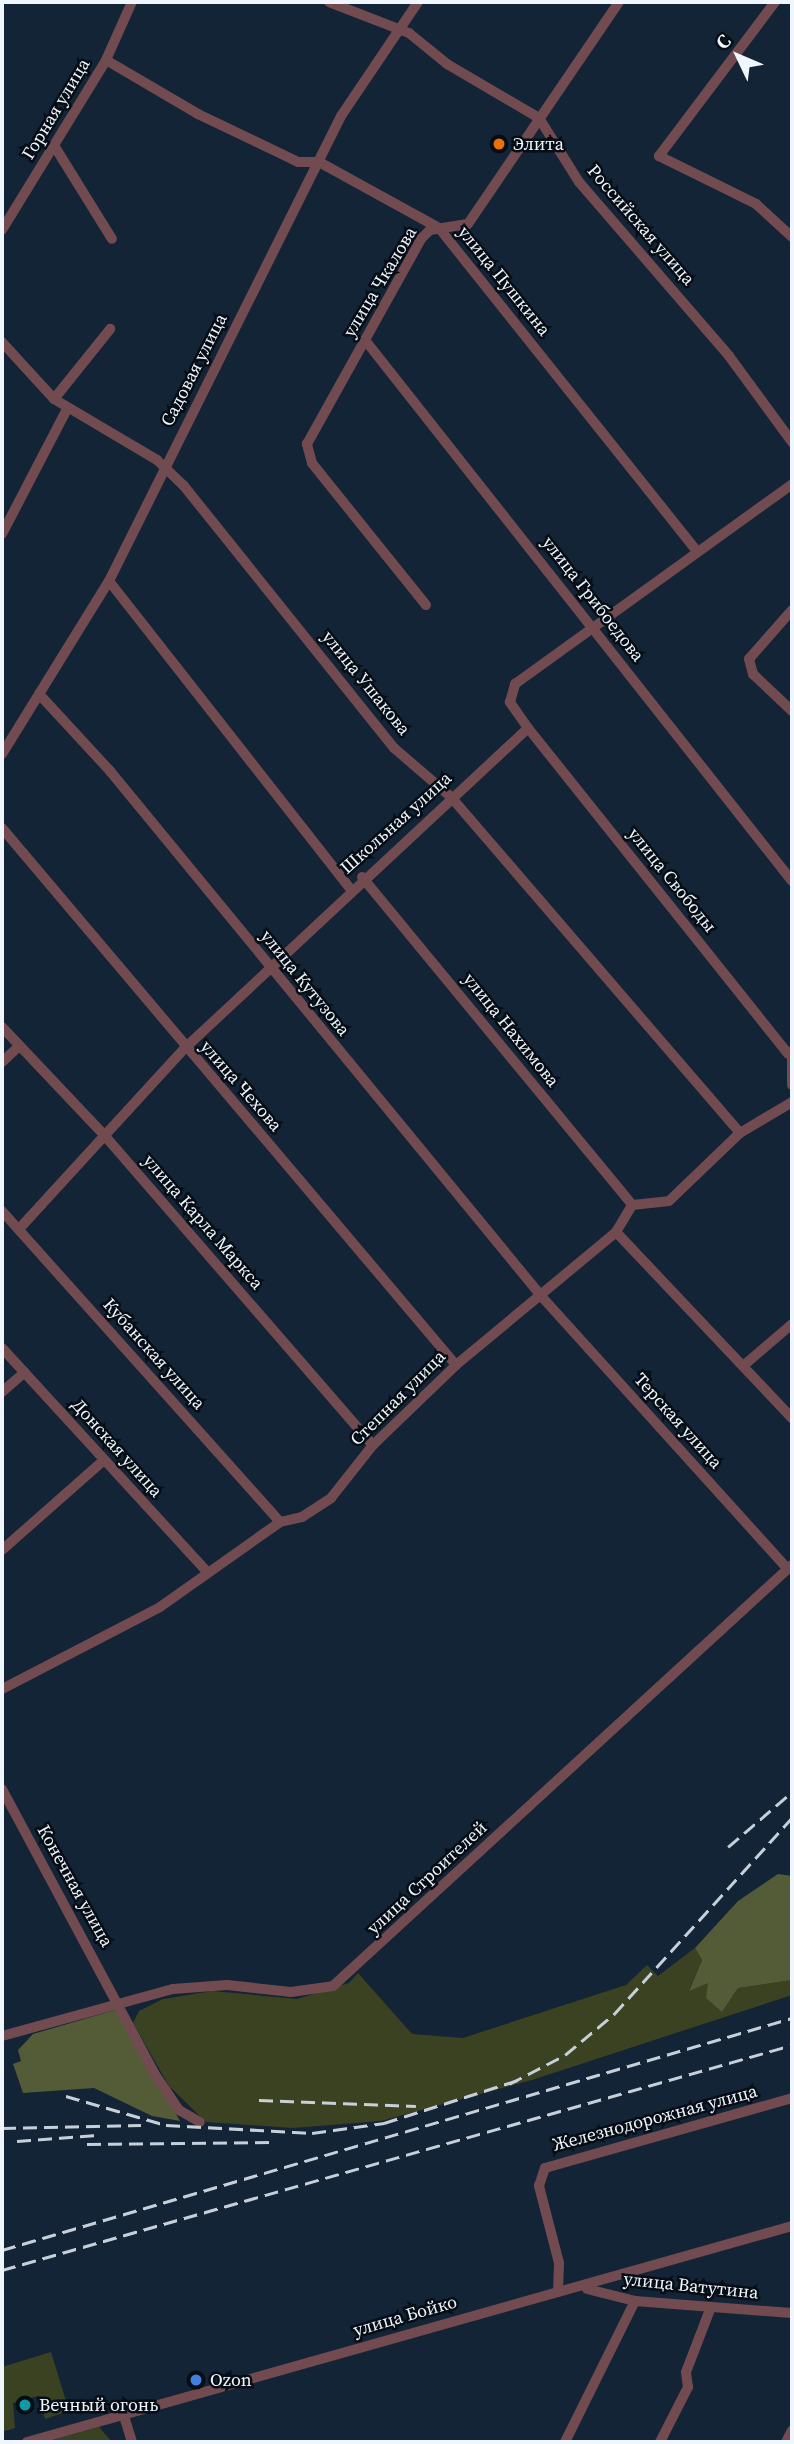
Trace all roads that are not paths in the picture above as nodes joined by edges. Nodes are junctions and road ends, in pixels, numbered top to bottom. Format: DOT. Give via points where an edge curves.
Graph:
graph roads {
  1 [pos="132,2"];
  2 [pos="329,2"];
  3 [pos="418,2"];
  4 [pos="619,2"];
  5 [pos="775,2"];
  6 [pos="398,29"];
  7 [pos="106,60"];
  8 [pos="539,118"];
  9 [pos="55,147"];
  10 [pos="319,162"];
  11 [pos="439,228"];
  12 [pos="2,230"];
  13 [pos="792,237"];
  14 [pos="112,239"];
  15 [pos="110,329"];
  16 [pos="365,340"];
  17 [pos="2,342"];
  18 [pos="54,399"];
  19 [pos="67,409"];
  20 [pos="792,442"];
  21 [pos="168,471"];
  22 [pos="792,484"];
  23 [pos="2,534"];
  24 [pos="697,551"];
  25 [pos="110,581"];
  26 [pos="426,605"];
  27 [pos="792,610"];
  28 [pos="594,629"];
  29 [pos="39,694"];
  30 [pos="792,712"];
  31 [pos="528,728"];
  32 [pos="2,754"];
  33 [pos="451,797"];
  34 [pos="2,828"];
  35 [pos="362,877"];
  36 [pos="792,881"];
  37 [pos="350,888"];
  38 [pos="270,969"];
  39 [pos="2,1027"];
  40 [pos="19,1046"];
  41 [pos="185,1048"];
  42 [pos="790,1052"];
  43 [pos="2,1062"];
  44 [pos="792,1084"];
  45 [pos="792,1102"];
  46 [pos="740,1133"];
  47 [pos="105,1136"];
  48 [pos="632,1205"];
  49 [pos="2,1211"];
  50 [pos="19,1229"];
  51 [pos="616,1232"];
  52 [pos="542,1297"];
  53 [pos="792,1324"];
  54 [pos="2,1348"];
  55 [pos="456,1365"];
  56 [pos="743,1366"];
  57 [pos="24,1371"];
  58 [pos="2,1392"];
  59 [pos="792,1418"];
  60 [pos="373,1445"];
  61 [pos="104,1460"];
  62 [pos="280,1522"];
  63 [pos="2,1549"];
  64 [pos="790,1567"];
  65 [pos="206,1571"];
  66 [pos="2,1689"];
  67 [pos="2,1789"];
  68 [pos="118,2001"];
  69 [pos="2,2036"];
  70 [pos="792,2098"];
  71 [pos="200,2122"];
  72 [pos="792,2226"];
  73 [pos="586,2289"];
  74 [pos="558,2292"];
  75 [pos="635,2301"];
  76 [pos="711,2307"];
  77 [pos="792,2313"];
  78 [pos="124,2416"];
  79 [pos="792,2430"];
  80 [pos="27,2442"];
  81 [pos="132,2442"];
  82 [pos="565,2442"];
  83 [pos="660,2442"];
  84 [pos="786,2442"];
  1 -- 7 [label="street, Горная улица"];
  2 -- 6 [label="street, Российская улица" via="378,26"];
  3 -- 6 [label="street, Садовая улица"];
  4 -- 8 [label="street, улица Чкалова"];
  5 -- 13 [label="street" via="659,156 756,204"];
  6 -- 8 [label="street, Российская улица"];
  6 -- 10 [label="street, Садовая улица"];
  7 -- 9 [label="street, Горная улица"];
  7 -- 10 [label="street, улица Пушкина" via="298,162"];
  8 -- 11 [label="street, улица Чкалова" via="468,223"];
  8 -- 20 [label="street, Российская улица" via="579,182 729,356"];
  9 -- 12 [label="street, Горная улица"];
  9 -- 14 [label="street"];
  10 -- 11 [label="street, улица Пушкина"];
  10 -- 21 [label="street, Садовая улица" via="176,442"];
  11 -- 16 [label="street, улица Чкалова" via="421,239"];
  11 -- 24 [label="street, улица Пушкина"];
  15 -- 18 [label="street"];
  16 -- 26 [label="street, улица Чкалова" via="307,444 308,455"];
  16 -- 28 [label="street, улица Грибоедова"];
  17 -- 18 [label="street, улица Ушакова"];
  18 -- 19 [label="street, улица Ушакова"];
  19 -- 21 [label="street, улица Ушакова"];
  19 -- 23 [label="street"];
  21 -- 25 [label="street, Садовая улица"];
  21 -- 33 [label="street, улица Ушакова" via="223,531 394,748"];
  22 -- 24 [label="street"];
  24 -- 28 [label="street"];
  25 -- 29 [label="street, Садовая улица"];
  25 -- 37 [label="street"];
  27 -- 30 [label="street" via="748,659 753,674"];
  28 -- 31 [label="street" via="515,684 510,702"];
  28 -- 36 [label="street, улица Грибоедова"];
  29 -- 32 [label="street, Садовая улица"];
  29 -- 38 [label="street, улица Кутузова" via="110,771"];
  31 -- 33 [label="street, Школьная улица"];
  31 -- 42 [label="street, улица Свободы"];
  33 -- 35 [label="street, Школьная улица"];
  33 -- 46 [label="street, улица Ушакова"];
  34 -- 41 [label="street, улица Чехова"];
  35 -- 37 [label="street, Школьная улица"];
  35 -- 48 [label="street, улица Нахимова"];
  37 -- 38 [label="street, Школьная улица"];
  38 -- 41 [label="street, Школьная улица"];
  38 -- 52 [label="street, улица Кутузова"];
  39 -- 40 [label="street, улица Карла Маркса"];
  40 -- 43 [label="street"];
  40 -- 47 [label="street, улица Карла Маркса"];
  41 -- 47 [label="street, Школьная улица"];
  41 -- 55 [label="street, улица Чехова"];
  42 -- 44 [label="street"];
  45 -- 46 [label="street"];
  46 -- 48 [label="street" via="668,1201"];
  47 -- 50 [label="street, Школьная улица"];
  47 -- 60 [label="street, улица Карла Маркса"];
  48 -- 51 [label="street, Степная улица"];
  49 -- 50 [label="street, Кубанская улица"];
  50 -- 62 [label="street, Кубанская улица"];
  51 -- 52 [label="street, Степная улица"];
  51 -- 56 [label="street"];
  52 -- 55 [label="street, Степная улица"];
  52 -- 64 [label="street, Терская улица"];
  53 -- 56 [label="street"];
  54 -- 57 [label="street, Донская улица"];
  55 -- 60 [label="street, Степная улица"];
  56 -- 59 [label="street"];
  57 -- 58 [label="street"];
  57 -- 61 [label="street, Донская улица"];
  60 -- 62 [label="street, Степная улица" via="331,1498 302,1517"];
  61 -- 63 [label="street"];
  61 -- 65 [label="street, Донская улица"];
  62 -- 65 [label="street, Степная улица"];
  64 -- 68 [label="street, улица Строителей" via="333,1986 291,1992 226,1985 173,1989"];
  65 -- 66 [label="street, Степная улица" via="160,1606"];
  67 -- 68 [label="street, Конечная улица"];
  68 -- 69 [label="street, улица Строителей"];
  68 -- 71 [label="street, Конечная улица" via="170,2100"];
  70 -- 74 [label="street, Железнодорожная улица" via="559,2160 545,2168 539,2186 559,2263"];
  72 -- 73 [label="street, улица Бойко"];
  73 -- 74 [label="street, улица Бойко"];
  73 -- 75 [label="street, улица Ватутина"];
  74 -- 78 [label="street, улица Бойко"];
  75 -- 76 [label="street, улица Ватутина"];
  75 -- 82 [label="street"];
  76 -- 77 [label="street, улица Ватутина"];
  76 -- 83 [label="street" via="686,2372 688,2387"];
  78 -- 80 [label="street, улица Бойко"];
  78 -- 81 [label="street"];
  79 -- 84 [label="street"];
}
